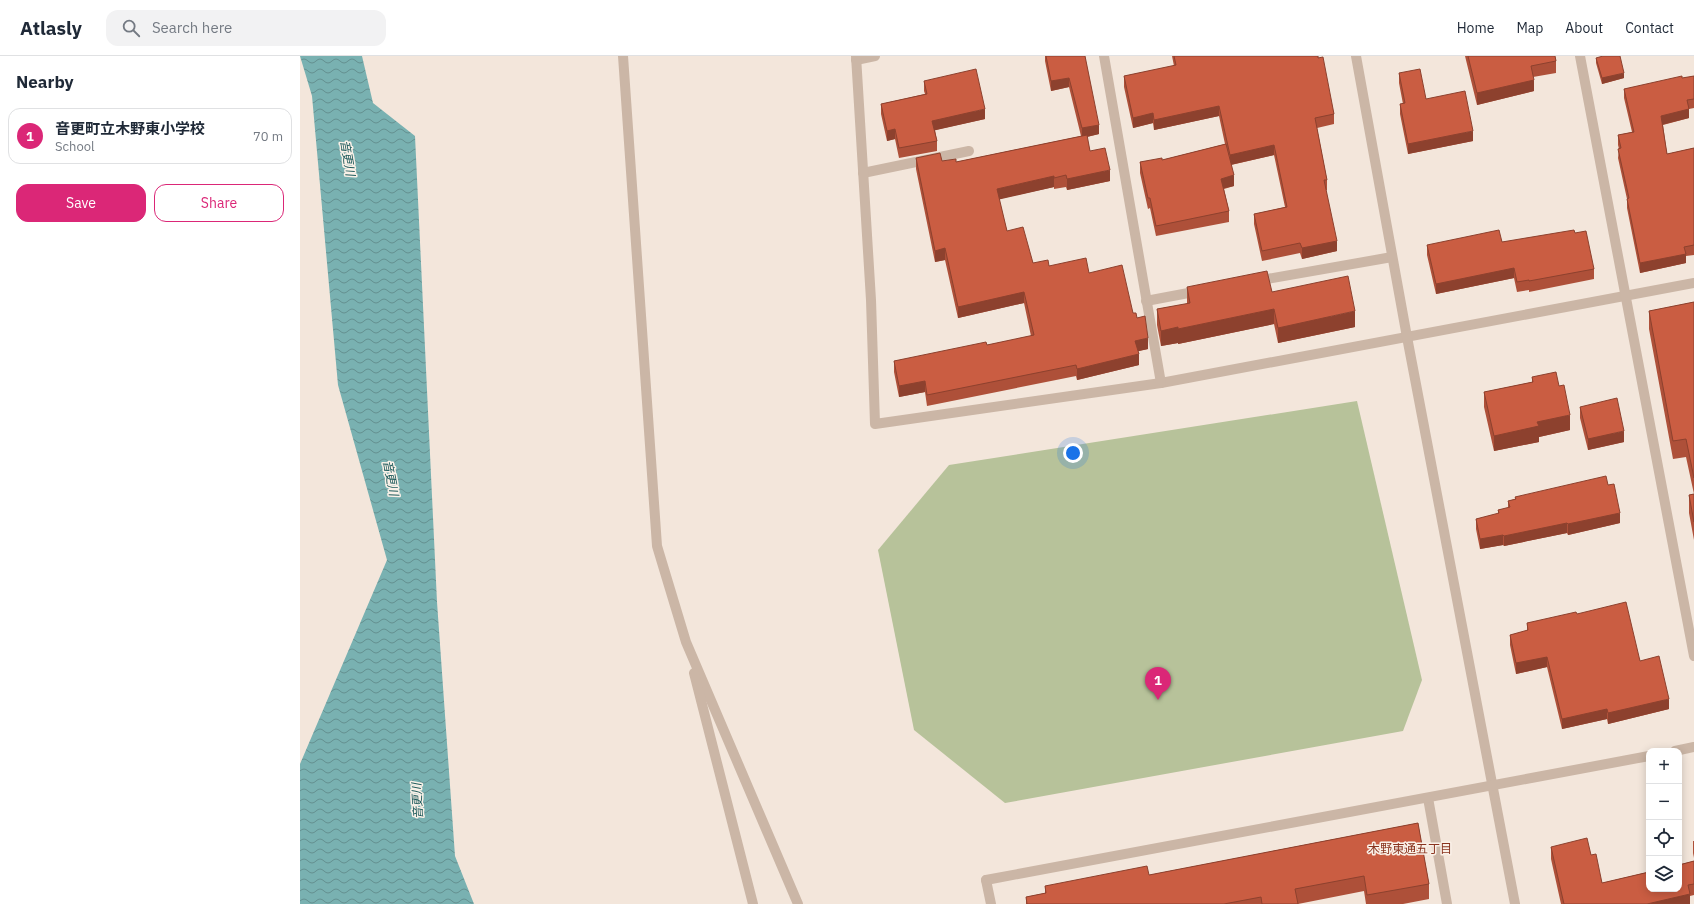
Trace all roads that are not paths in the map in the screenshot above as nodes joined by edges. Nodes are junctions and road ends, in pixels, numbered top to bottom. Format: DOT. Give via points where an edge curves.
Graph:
graph roads {
  1 [pos="623,56"];
  2 [pos="875,56"];
  3 [pos="1104,56"];
  4 [pos="1356,56"];
  5 [pos="1580,56"];
  6 [pos="856,58"];
  7 [pos="969,151"];
  8 [pos="863,173"];
  9 [pos="1392,257"];
  10 [pos="1694,282"];
  11 [pos="1246,283"];
  12 [pos="1208,290"];
  13 [pos="1624,296"];
  14 [pos="1146,301"];
  15 [pos="1406,337"];
  16 [pos="1161,383"];
  17 [pos="686,642"];
  18 [pos="1694,656"];
  19 [pos="1694,747"];
  20 [pos="1682,750"];
  21 [pos="1646,757"];
  22 [pos="1493,786"];
  23 [pos="1428,798"];
  24 [pos="753,904"];
  25 [pos="798,904"];
  26 [pos="991,904"];
  27 [pos="1448,904"];
  28 [pos="1515,904"];
  1 -- 17 [label="street" via="657,546"];
  2 -- 6 [label="street"];
  3 -- 14 [label="street"];
  4 -- 9 [label="street"];
  5 -- 13 [label="street"];
  6 -- 8 [label="street"];
  7 -- 8 [label="street"];
  8 -- 16 [label="street" via="875,424"];
  9 -- 11 [label="street"];
  9 -- 15 [label="street"];
  10 -- 13 [label="street"];
  12 -- 14 [label="street"];
  13 -- 15 [label="street"];
  13 -- 18 [label="street"];
  14 -- 16 [label="street"];
  15 -- 16 [label="street"];
  15 -- 22 [label="street"];
  17 -- 24 [label="street"];
  17 -- 25 [label="street"];
  19 -- 20 [label="street"];
  21 -- 22 [label="street"];
  22 -- 23 [label="street"];
  22 -- 28 [label="street"];
  23 -- 26 [label="street" via="986,880"];
  23 -- 27 [label="street"];
}
